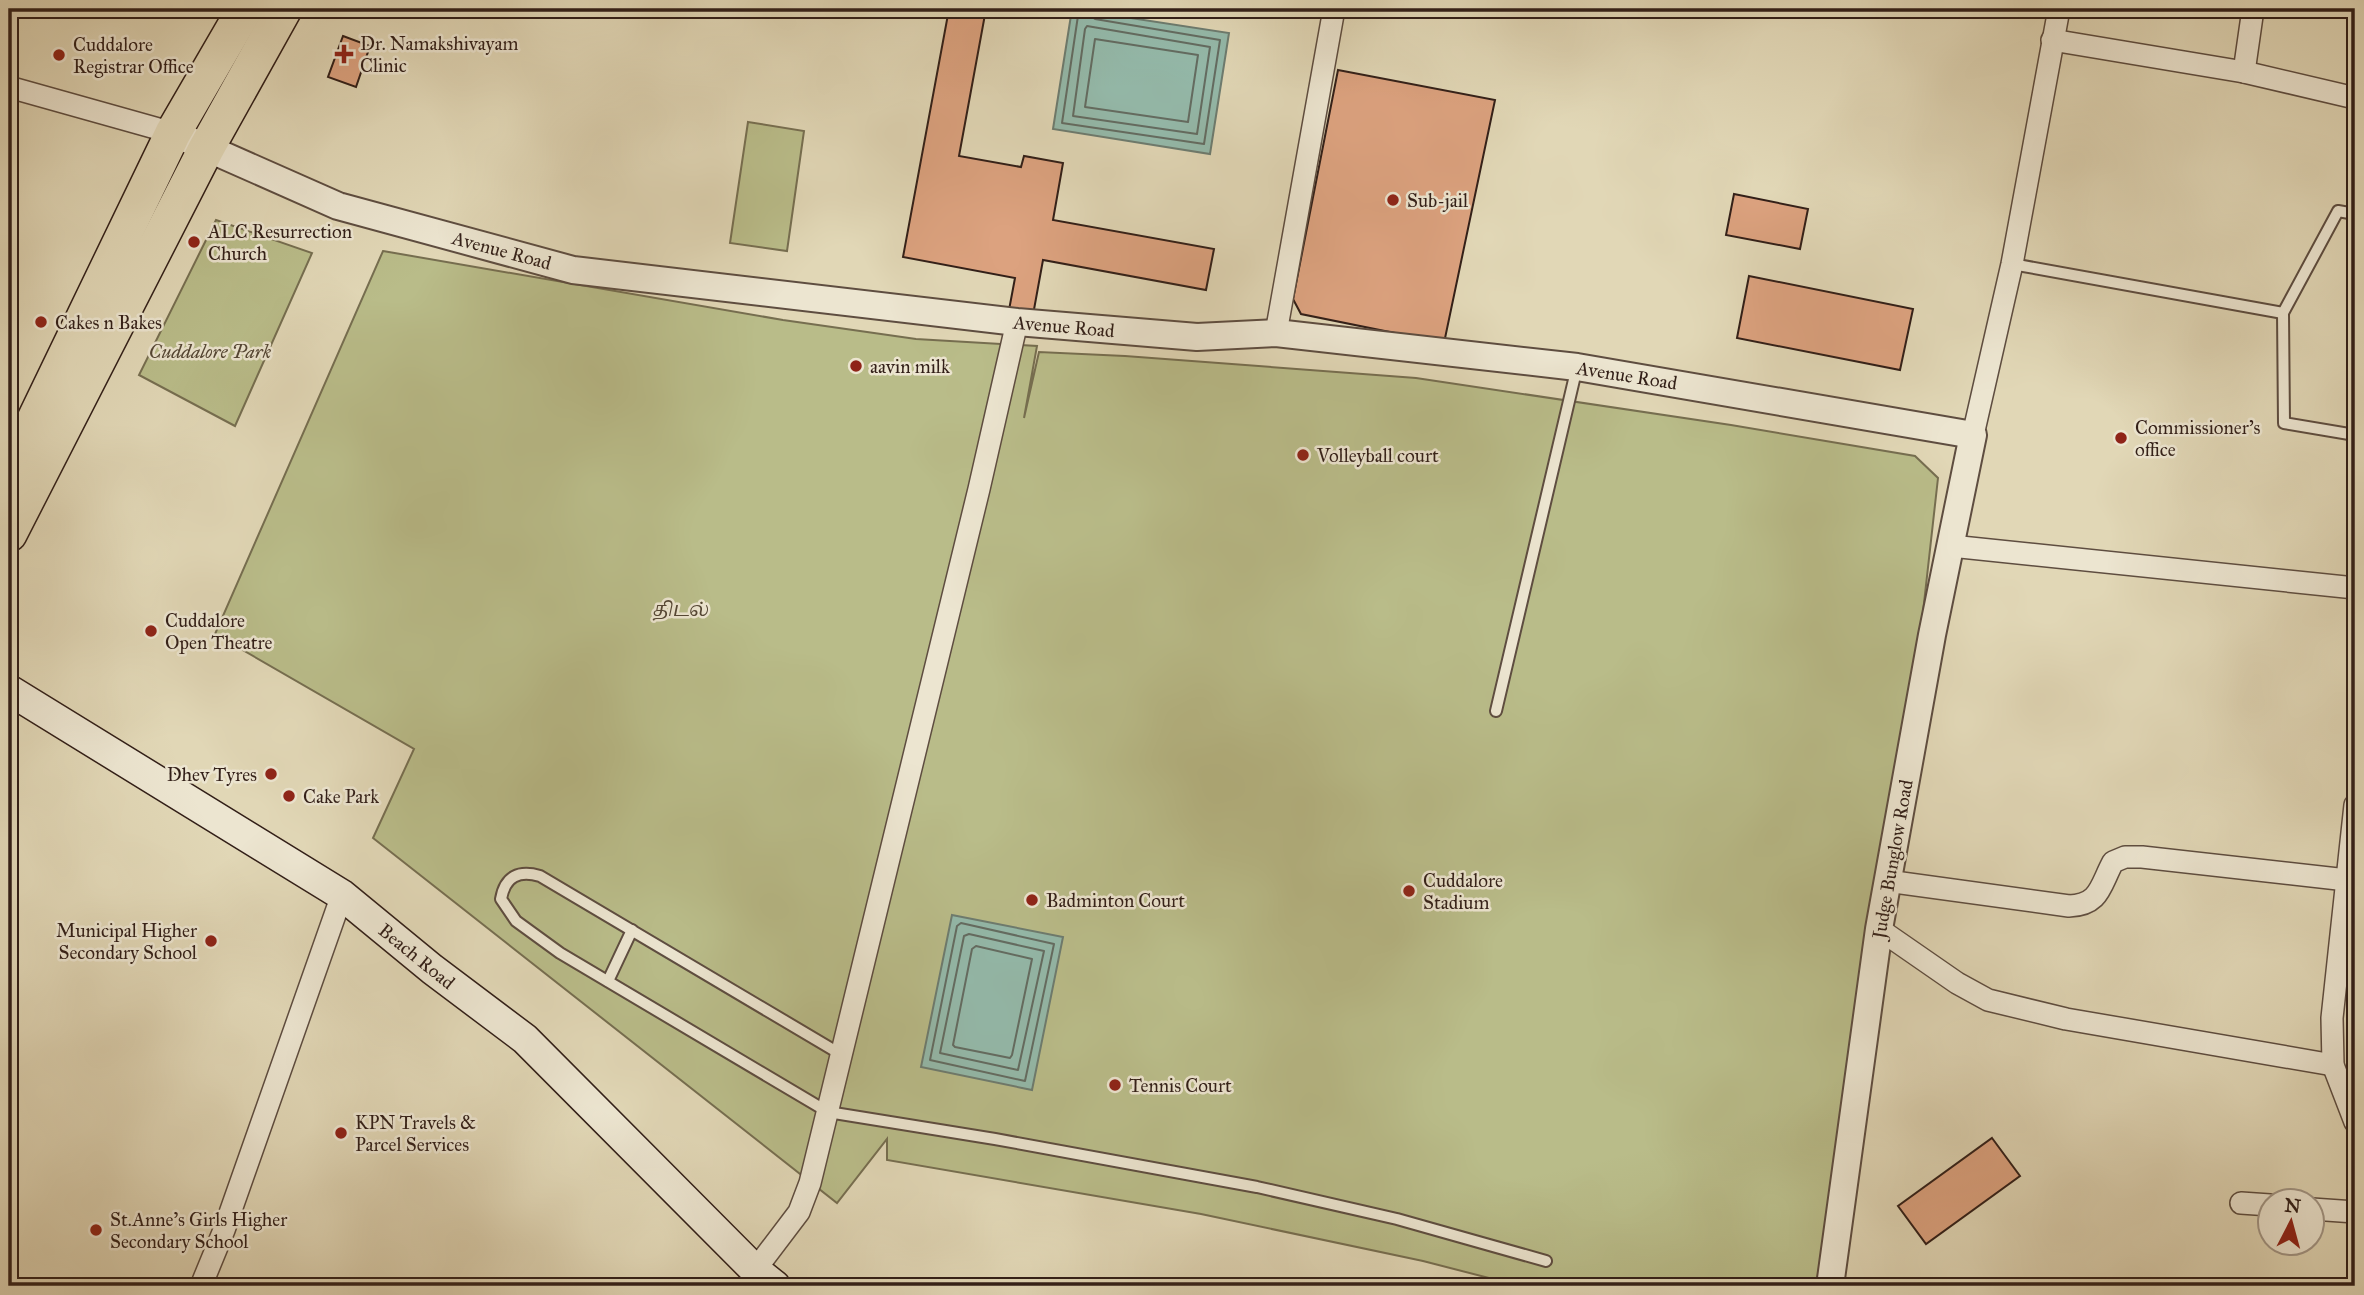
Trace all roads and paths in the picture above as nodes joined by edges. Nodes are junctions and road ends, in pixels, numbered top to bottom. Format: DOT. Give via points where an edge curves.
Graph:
graph roads {
  1 [pos="244,9"];
  2 [pos="284,9"];
  3 [pos="1334,9"];
  4 [pos="2059,9"];
  5 [pos="2253,9"];
  6 [pos="2052,40"];
  7 [pos="2244,72"];
  8 [pos="9,86"];
  9 [pos="2355,98"];
  10 [pos="173,133"];
  11 [pos="206,149"];
  12 [pos="2355,214"];
  13 [pos="2012,264"];
  14 [pos="2283,313"];
  15 [pos="1017,322"];
  16 [pos="1276,333"];
  17 [pos="1577,367"];
  18 [pos="1973,435"];
  19 [pos="2355,435"];
  20 [pos="9,473"];
  21 [pos="9,534"];
  22 [pos="1951,546"];
  23 [pos="2355,588"];
  24 [pos="9,690"];
  25 [pos="1496,711"];
  26 [pos="2355,805"];
  27 [pos="2347,880"];
  28 [pos="1887,881"];
  29 [pos="342,895"];
  30 [pos="1879,929"];
  31 [pos="632,930"];
  32 [pos="608,981"];
  33 [pos="842,1055"];
  34 [pos="2333,1065"];
  35 [pos="828,1112"];
  36 [pos="2355,1122"];
  37 [pos="2241,1203"];
  38 [pos="2256,1204"];
  39 [pos="2326,1210"];
  40 [pos="2355,1212"];
  41 [pos="1546,1261"];
  42 [pos="765,1278"];
  43 [pos="201,1286"];
  44 [pos="1830,1286"];
  1 -- 10 [label="highway"];
  2 -- 11 [label="highway"];
  3 -- 16 [label="street"];
  4 -- 6 [label="street"];
  5 -- 7 [label="street"];
  6 -- 7 [label="street"];
  6 -- 13 [label="street"];
  7 -- 9 [label="street"];
  8 -- 10 [label="street"];
  10 -- 11 [label="street, Avenue Road"];
  10 -- 20 [label="highway"];
  11 -- 15 [label="street, Avenue Road" via="338,206 573,270"];
  11 -- 21 [label="highway"];
  12 -- 14 [label="lane" via="2338,211"];
  13 -- 14 [label="lane"];
  13 -- 18 [label="street"];
  14 -- 19 [label="lane" via="2284,423"];
  15 -- 16 [label="street, Avenue Road" via="1197,337"];
  15 -- 33 [label="street"];
  16 -- 17 [label="street, Avenue Road"];
  17 -- 18 [label="street, Avenue Road"];
  17 -- 25 [label="lane"];
  18 -- 22 [label="street, Judge Bunglow Road"];
  22 -- 23 [label="street"];
  22 -- 28 [label="street, Judge Bunglow Road"];
  24 -- 29 [label="main road, Beach Road"];
  26 -- 27 [label="street"];
  27 -- 28 [label="street" via="2125,857 2113,862 2096,897 2069,906"];
  27 -- 34 [label="street" via="2332,1018"];
  28 -- 30 [label="street, Judge Bunglow Road"];
  29 -- 42 [label="main road, Beach Road" via="525,1039"];
  29 -- 43 [label="street"];
  30 -- 34 [label="street" via="1988,1000 2066,1019"];
  30 -- 44 [label="street, Judge Bunglow Road"];
  31 -- 32 [label="lane"];
  31 -- 32 [label="lane" via="540,876 518,874 503,888 501,899 516,921"];
  31 -- 33 [label="lane"];
  32 -- 35 [label="lane"];
  33 -- 35 [label="street"];
  34 -- 36 [label="street"];
  35 -- 41 [label="lane" via="1257,1187 1397,1219"];
  35 -- 42 [label="street" via="799,1212"];
  37 -- 38 [label="street"];
  39 -- 40 [label="street"];
}
